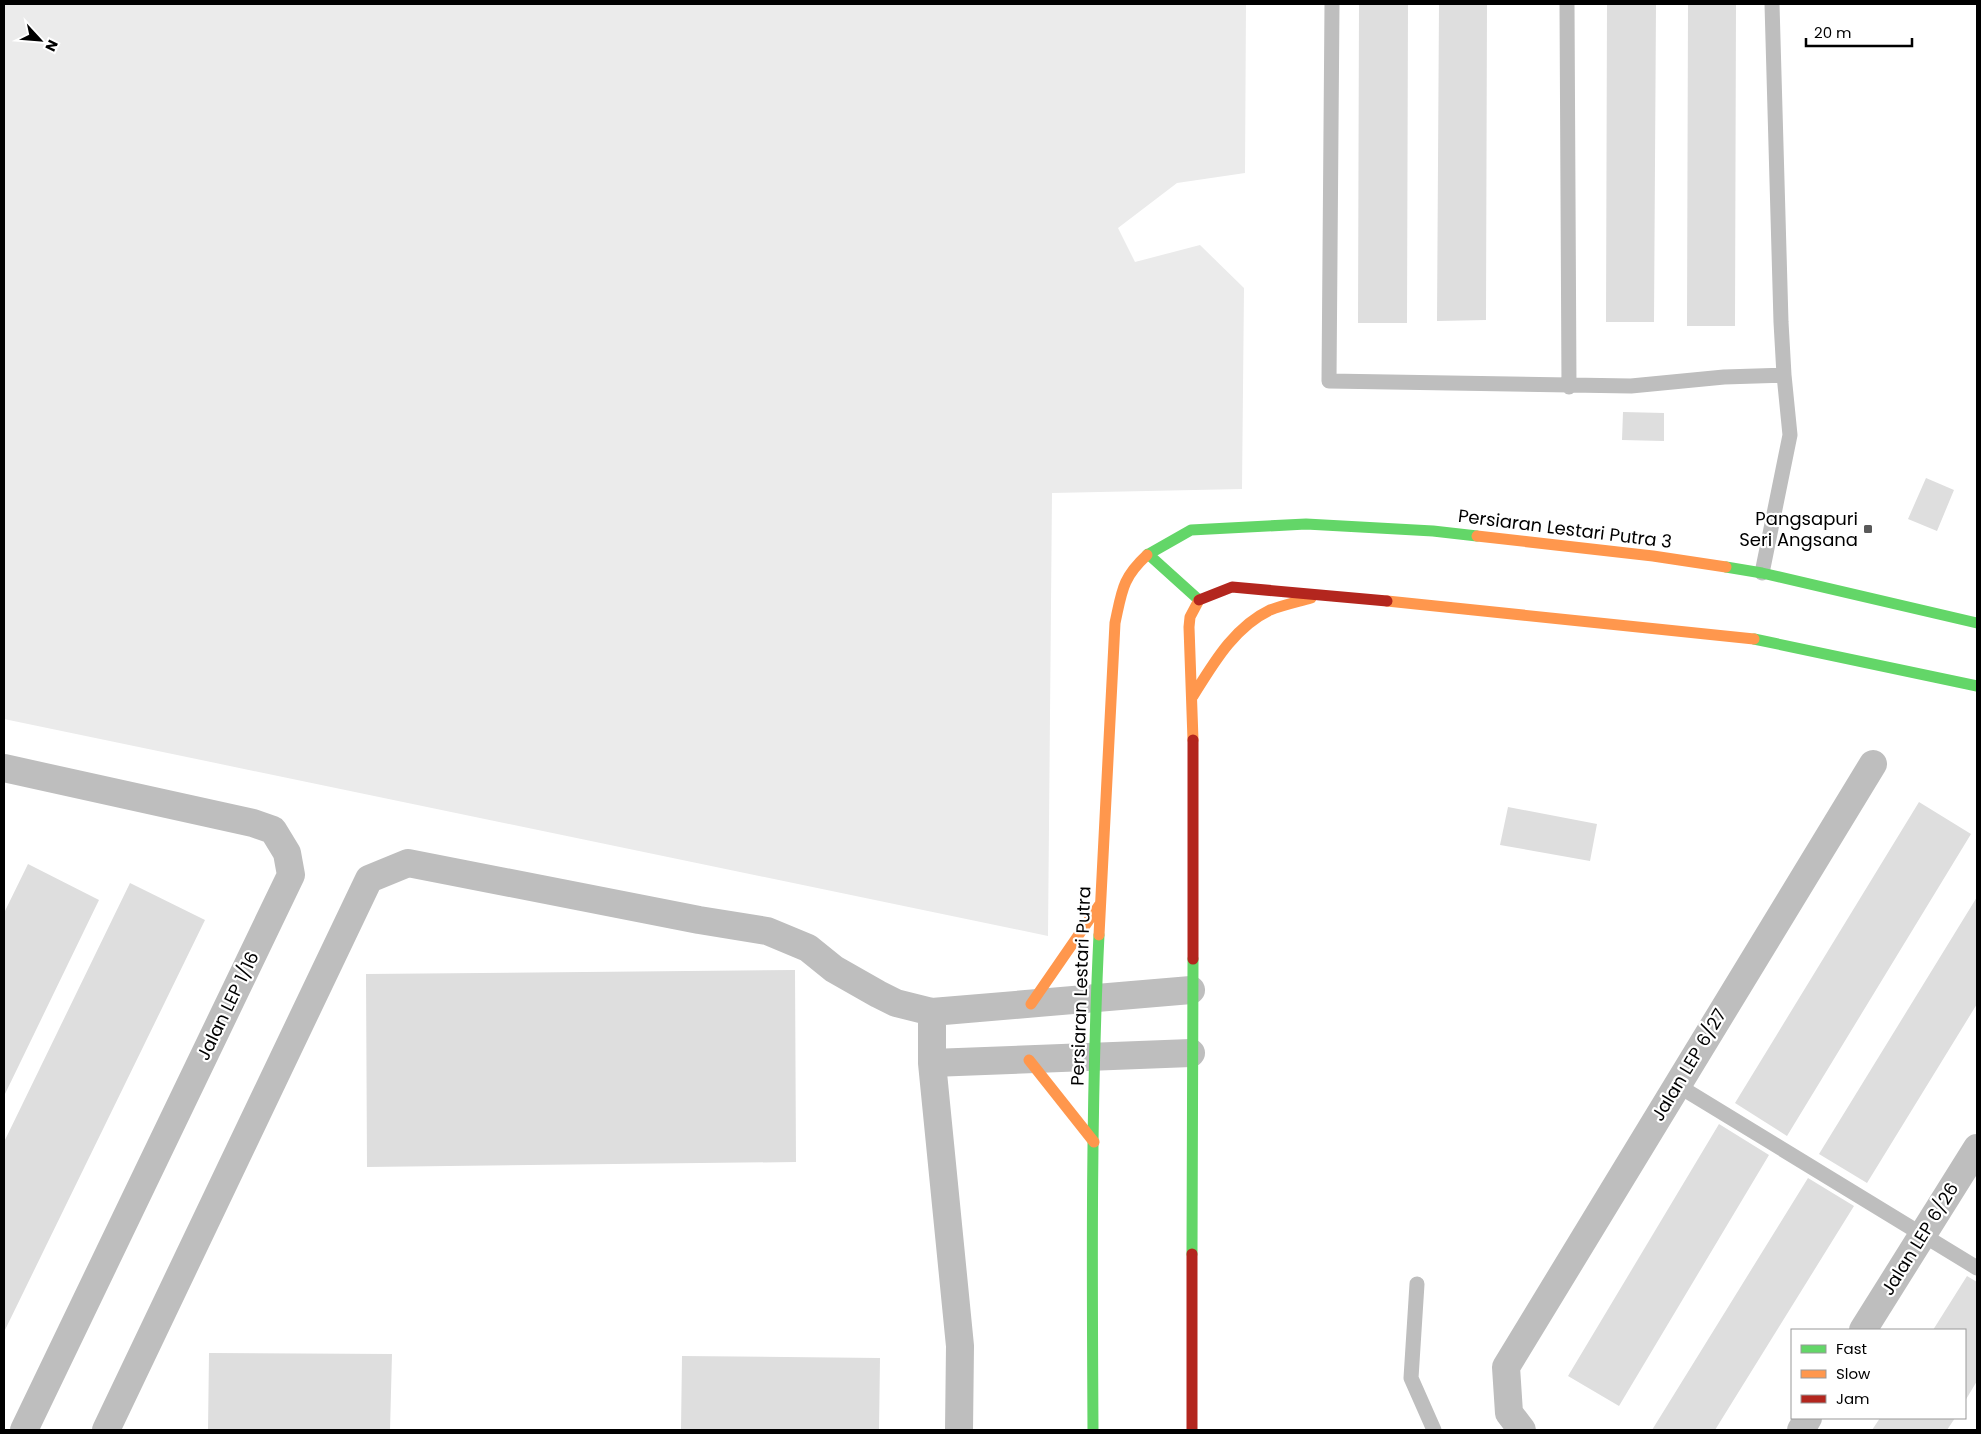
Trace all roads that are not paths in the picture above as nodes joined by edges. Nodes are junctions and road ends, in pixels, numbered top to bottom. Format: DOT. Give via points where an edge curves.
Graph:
graph roads {
  1 [pos="1332,4"];
  2 [pos="1567,4"];
  3 [pos="1772,4"];
  4 [pos="1784,375"];
  5 [pos="1569,387"];
  6 [pos="1148,554"];
  7 [pos="1762,573"];
  8 [pos="1324,594"];
  9 [pos="1199,600"];
  10 [pos="1977,623"];
  11 [pos="1977,686"];
  12 [pos="1193,696"];
  13 [pos="1873,764"];
  14 [pos="4,768"];
  15 [pos="1100,904"];
  16 [pos="1191,990"];
  17 [pos="1096,998"];
  18 [pos="1031,1004"];
  19 [pos="932,1012"];
  20 [pos="1191,1053"];
  21 [pos="1096,1058"];
  22 [pos="1029,1060"];
  23 [pos="932,1063"];
  24 [pos="1677,1086"];
  25 [pos="1094,1142"];
  26 [pos="1977,1148"];
  27 [pos="1923,1235"];
  28 [pos="1977,1268"];
  29 [pos="1417,1284"];
  30 [pos="1864,1329"];
  31 [pos="1807,1419"];
  32 [pos="24,1430"];
  33 [pos="106,1430"];
  34 [pos="959,1430"];
  35 [pos="1093,1430"];
  36 [pos="1192,1430"];
  37 [pos="1434,1430"];
  38 [pos="1522,1430"];
  39 [pos="1801,1430"];
  1 -- 5 [label="lane" via="1329,381"];
  2 -- 5 [label="lane"];
  3 -- 4 [label="lane"];
  4 -- 5 [label="lane"];
  4 -- 7 [label="lane" via="1790,435"];
  6 -- 7 [label="street, Persiaran Lestari Putra 3" via="1191,530 1306,524 1443,532 1653,556"];
  6 -- 9 [label="street"];
  6 -- 15 [label="street, Persiaran Lestari Putra" via="1124,584 1115,623"];
  7 -- 10 [label="street, Persiaran Lestari Putra 3"];
  8 -- 9 [label="street" via="1232,587"];
  8 -- 11 [label="street" via="1756,639"];
  8 -- 12 [label="street" via="1264,613 1243,629 1224,647"];
  9 -- 12 [label="street" via="1190,617 1189,627"];
  12 -- 16 [label="street"];
  13 -- 24 [label="street, Jalan LEP 6/27"];
  14 -- 32 [label="street, Jalan LEP 1/16" via="273,830 287,853 291,875"];
  15 -- 17 [label="street, Persiaran Lestari Putra"];
  15 -- 18 [label="street"];
  16 -- 17 [label="street"];
  16 -- 20 [label="street"];
  17 -- 18 [label="street"];
  17 -- 21 [label="street, Persiaran Lestari Putra"];
  18 -- 19 [label="street"];
  19 -- 23 [label="street"];
  19 -- 33 [label="street" via="878,994 834,969 808,948 767,931 408,863 369,879"];
  20 -- 21 [label="street"];
  20 -- 36 [label="street"];
  21 -- 22 [label="street"];
  21 -- 25 [label="street, Persiaran Lestari Putra"];
  22 -- 23 [label="street"];
  22 -- 25 [label="street"];
  23 -- 34 [label="street" via="960,1346"];
  24 -- 27 [label="lane"];
  24 -- 38 [label="street, Jalan LEP 6/27" via="1506,1367 1509,1413"];
  25 -- 35 [label="street, Persiaran Lestari Putra"];
  26 -- 27 [label="street, Jalan LEP 6/26"];
  27 -- 28 [label="lane"];
  27 -- 30 [label="street, Jalan LEP 6/26"];
  29 -- 37 [label="lane" via="1411,1378"];
  31 -- 39 [label="street"];
}
